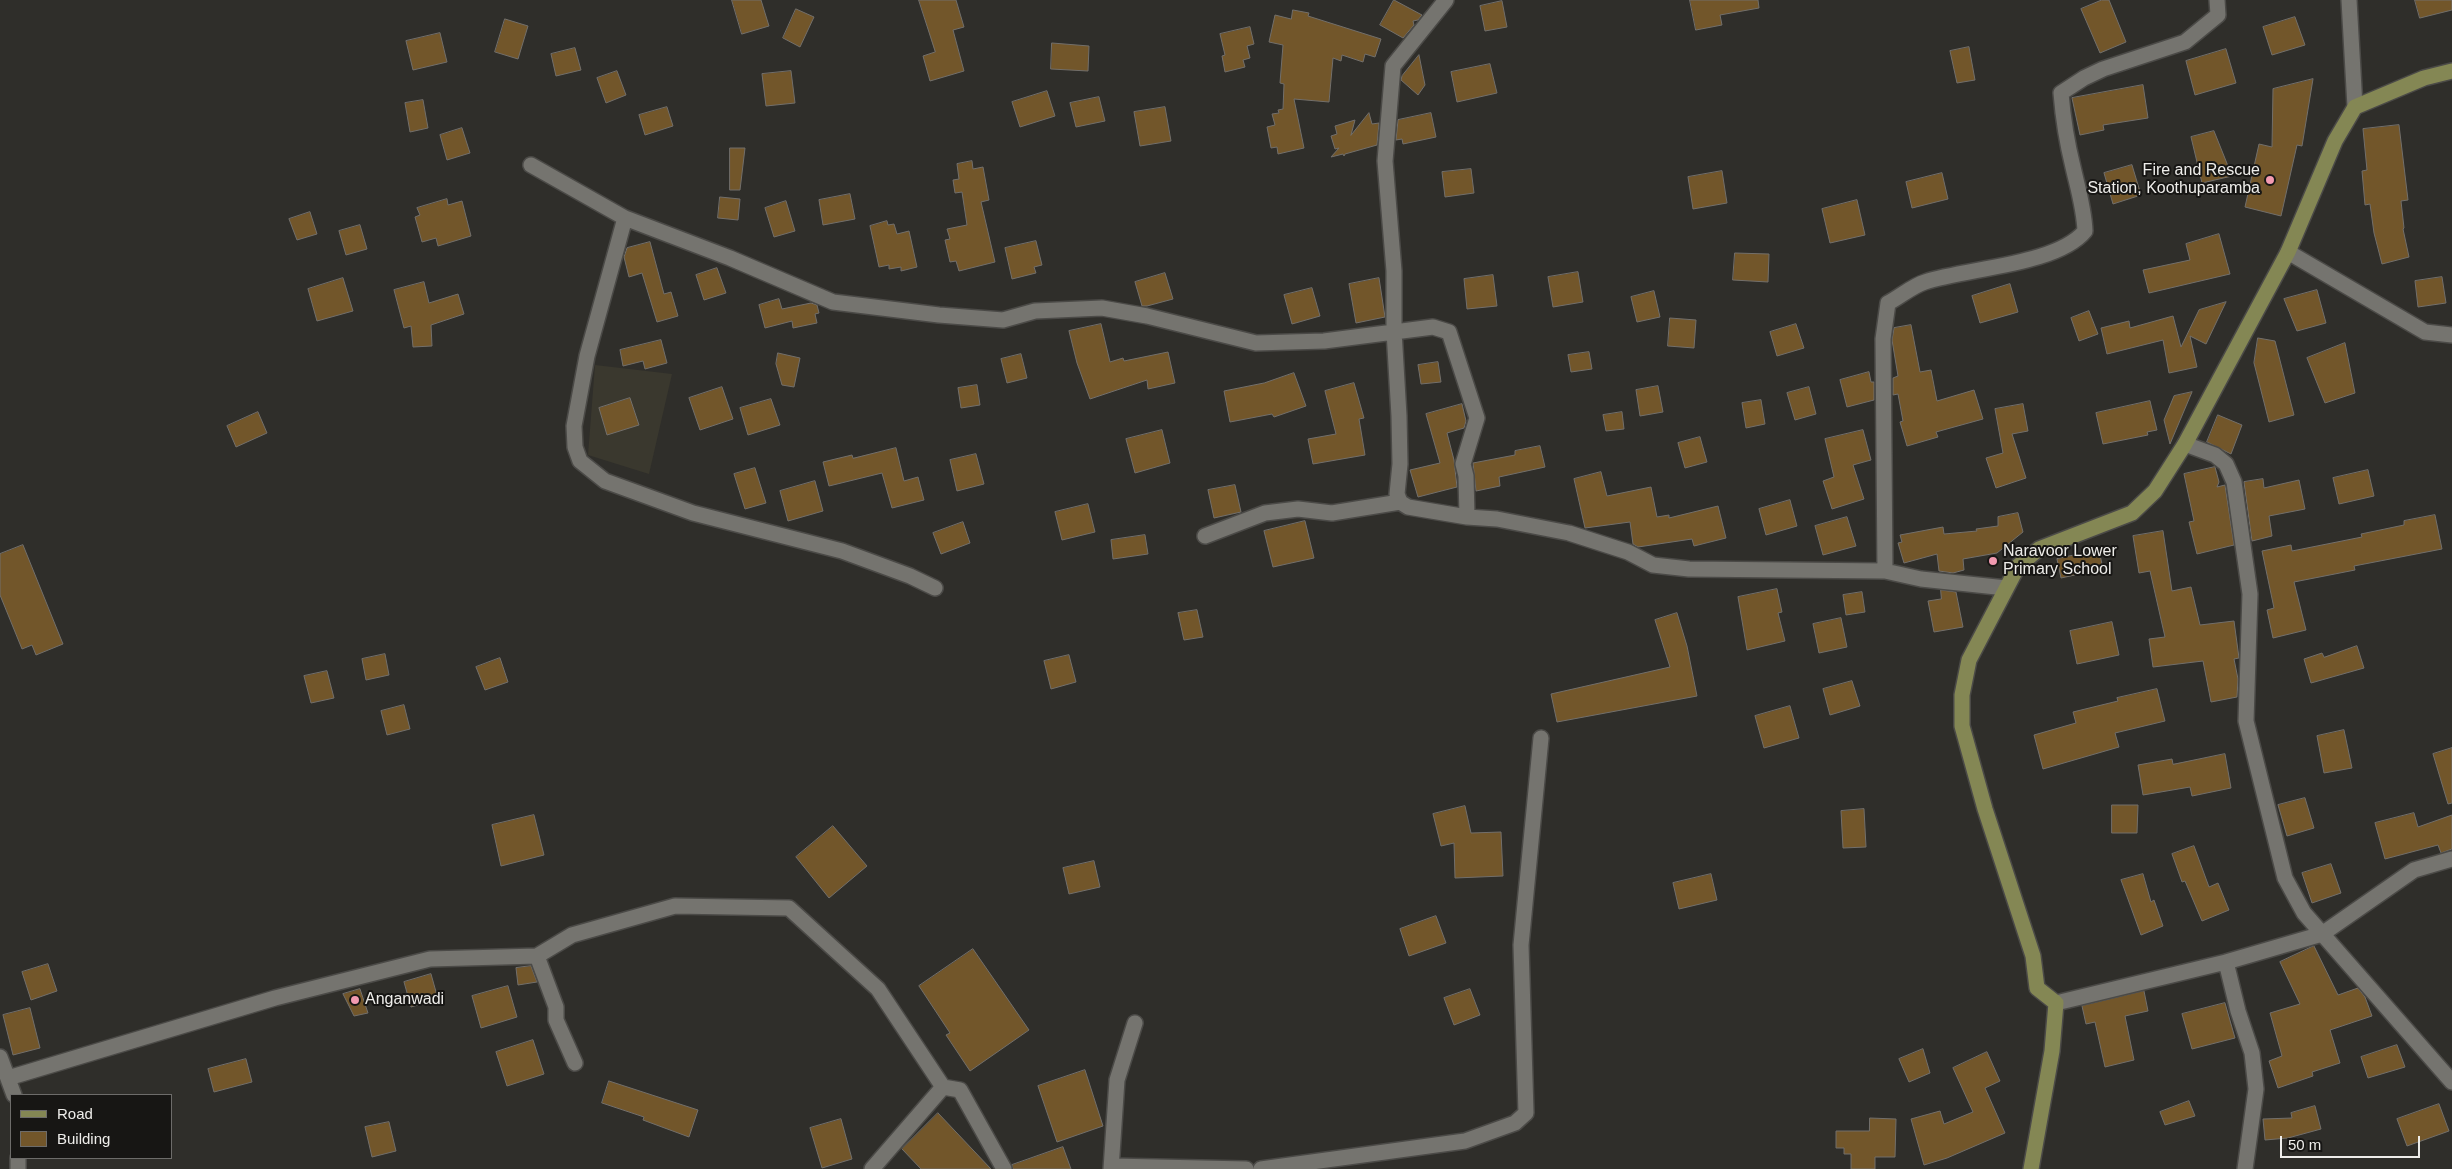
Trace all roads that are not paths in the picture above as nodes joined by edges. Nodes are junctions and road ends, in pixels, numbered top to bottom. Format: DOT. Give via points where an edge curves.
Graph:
graph roads {
  1 [pos="1446,0"];
  2 [pos="2217,0"];
  3 [pos="2349,0"];
  4 [pos="2452,71"];
  5 [pos="2355,107"];
  6 [pos="531,165"];
  7 [pos="625,218"];
  8 [pos="2288,252"];
  9 [pos="1394,331"];
  10 [pos="2452,335"];
  11 [pos="2185,444"];
  12 [pos="1400,502"];
  13 [pos="1467,517"];
  14 [pos="1205,536"];
  15 [pos="1885,571"];
  16 [pos="935,588"];
  17 [pos="2006,588"];
  18 [pos="1541,738"];
  19 [pos="2452,858"];
  20 [pos="2322,934"];
  21 [pos="537,956"];
  22 [pos="2226,962"];
  23 [pos="2056,1002"];
  24 [pos="1135,1023"];
  25 [pos="0,1057"];
  26 [pos="575,1063"];
  27 [pos="8,1078"];
  28 [pos="2452,1082"];
  29 [pos="943,1087"];
  30 [pos="14,1094"];
  31 [pos="1112,1168"];
  32 [pos="872,1169"];
  33 [pos="1004,1169"];
  34 [pos="1246,1169"];
  35 [pos="1261,1169"];
  36 [pos="2031,1169"];
  37 [pos="2245,1169"];
  1 -- 9 [label="street" via="1393,66 1385,160 1394,271"];
  2 -- 15 [label="street" via="2218,15 2185,42 2103,69 2061,93 2072,165 2084,210 2085,232 2076,242 2040,256 1923,283 1888,303 1883,339"];
  3 -- 5 [label="street"];
  4 -- 5 [label="main road" via="2424,78"];
  5 -- 8 [label="main road" via="2335,141"];
  6 -- 7 [label="street"];
  7 -- 9 [label="street" via="833,302 1003,320 1035,311 1102,308 1256,343 1324,341"];
  7 -- 16 [label="street" via="587,356 574,426 580,461 605,482 693,513 842,551"];
  8 -- 10 [label="street" via="2425,332"];
  8 -- 11 [label="main road"];
  9 -- 12 [label="street" via="1400,464 1397,494"];
  9 -- 13 [label="street" via="1426,327 1449,332 1477,418 1463,464"];
  11 -- 17 [label="main road" via="2155,491 2132,513 2039,549 2018,566"];
  11 -- 20 [label="street" via="2221,460 2234,482 2250,594 2246,721 2285,878 2304,913"];
  12 -- 13 [label="street" via="1428,512"];
  12 -- 14 [label="street" via="1332,513 1298,509 1265,513"];
  13 -- 15 [label="street" via="1497,519 1570,533 1628,552 1653,565"];
  15 -- 17 [label="street" via="1921,579"];
  17 -- 23 [label="main road" via="1969,660 1962,695 1962,726 1984,809 2033,956 2037,988"];
  18 -- 35 [label="street" via="1521,945 1526,1113 1516,1123 1465,1141"];
  19 -- 20 [label="street" via="2414,870"];
  20 -- 22 [label="street"];
  20 -- 28 [label="street"];
  21 -- 26 [label="street" via="556,1007 556,1020"];
  21 -- 27 [label="street" via="430,959 275,998"];
  21 -- 29 [label="street" via="572,935 675,906 789,908 878,989"];
  22 -- 23 [label="street"];
  22 -- 37 [label="street" via="2252,1053 2256,1089"];
  23 -- 36 [label="main road" via="2052,1051"];
  24 -- 31 [label="street" via="1117,1080"];
  25 -- 27 [label="street"];
  27 -- 30 [label="street"];
  29 -- 32 [label="street"];
  29 -- 33 [label="street" via="960,1090"];
  31 -- 34 [label="street"];
}
